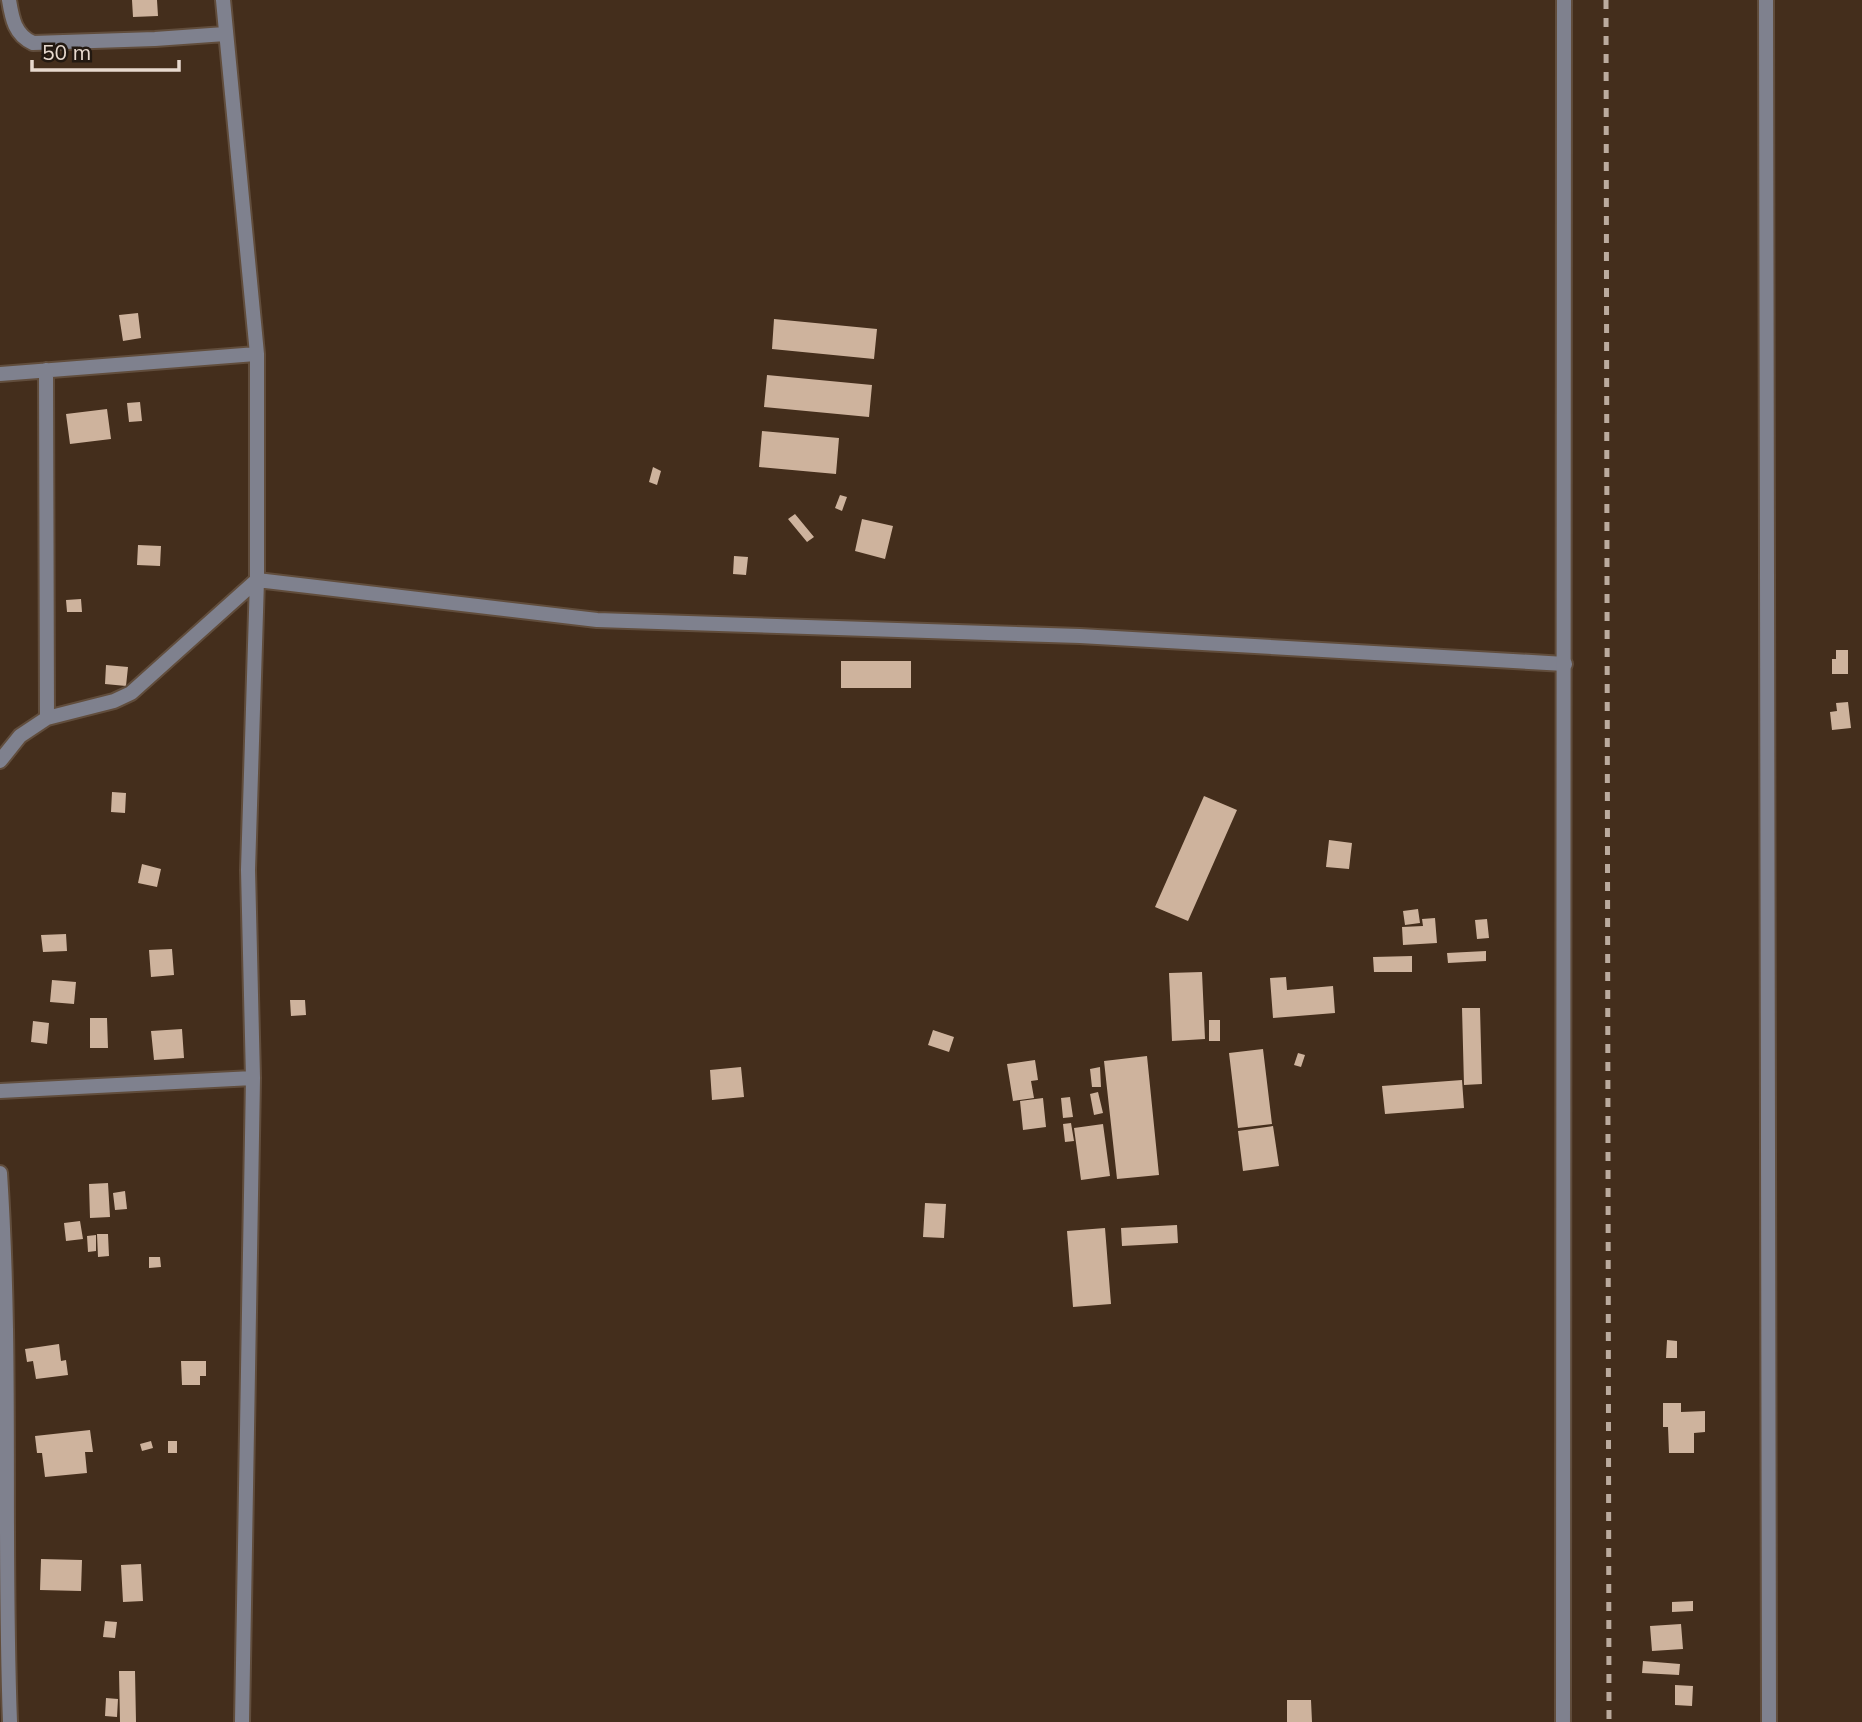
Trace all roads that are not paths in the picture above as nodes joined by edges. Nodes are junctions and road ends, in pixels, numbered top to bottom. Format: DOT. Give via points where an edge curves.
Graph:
graph roads {
  1 [pos="9,0"];
  2 [pos="223,0"];
  3 [pos="1564,0"];
  4 [pos="1766,0"];
  5 [pos="225,34"];
  6 [pos="257,354"];
  7 [pos="46,370"];
  8 [pos="0,374"];
  9 [pos="257,580"];
  10 [pos="1565,664"];
  11 [pos="47,718"];
  12 [pos="0,761"];
  13 [pos="253,1078"];
  14 [pos="0,1091"];
  15 [pos="0,1173"];
  16 [pos="10,1722"];
  17 [pos="242,1722"];
  18 [pos="1563,1722"];
  19 [pos="1769,1722"];
  1 -- 5 [label="street" via="18,33 33,43"];
  2 -- 5 [label="street"];
  3 -- 10 [label="street"];
  4 -- 19 [label="street"];
  5 -- 6 [label="street"];
  6 -- 7 [label="street"];
  6 -- 9 [label="street"];
  7 -- 8 [label="street"];
  7 -- 11 [label="street"];
  9 -- 10 [label="street" via="597,620 1080,636"];
  9 -- 11 [label="street" via="131,693"];
  9 -- 13 [label="street" via="248,870"];
  10 -- 18 [label="street"];
  11 -- 12 [label="street" via="20,736"];
  13 -- 14 [label="street"];
  13 -- 17 [label="street"];
  15 -- 16 [label="street"];
}
